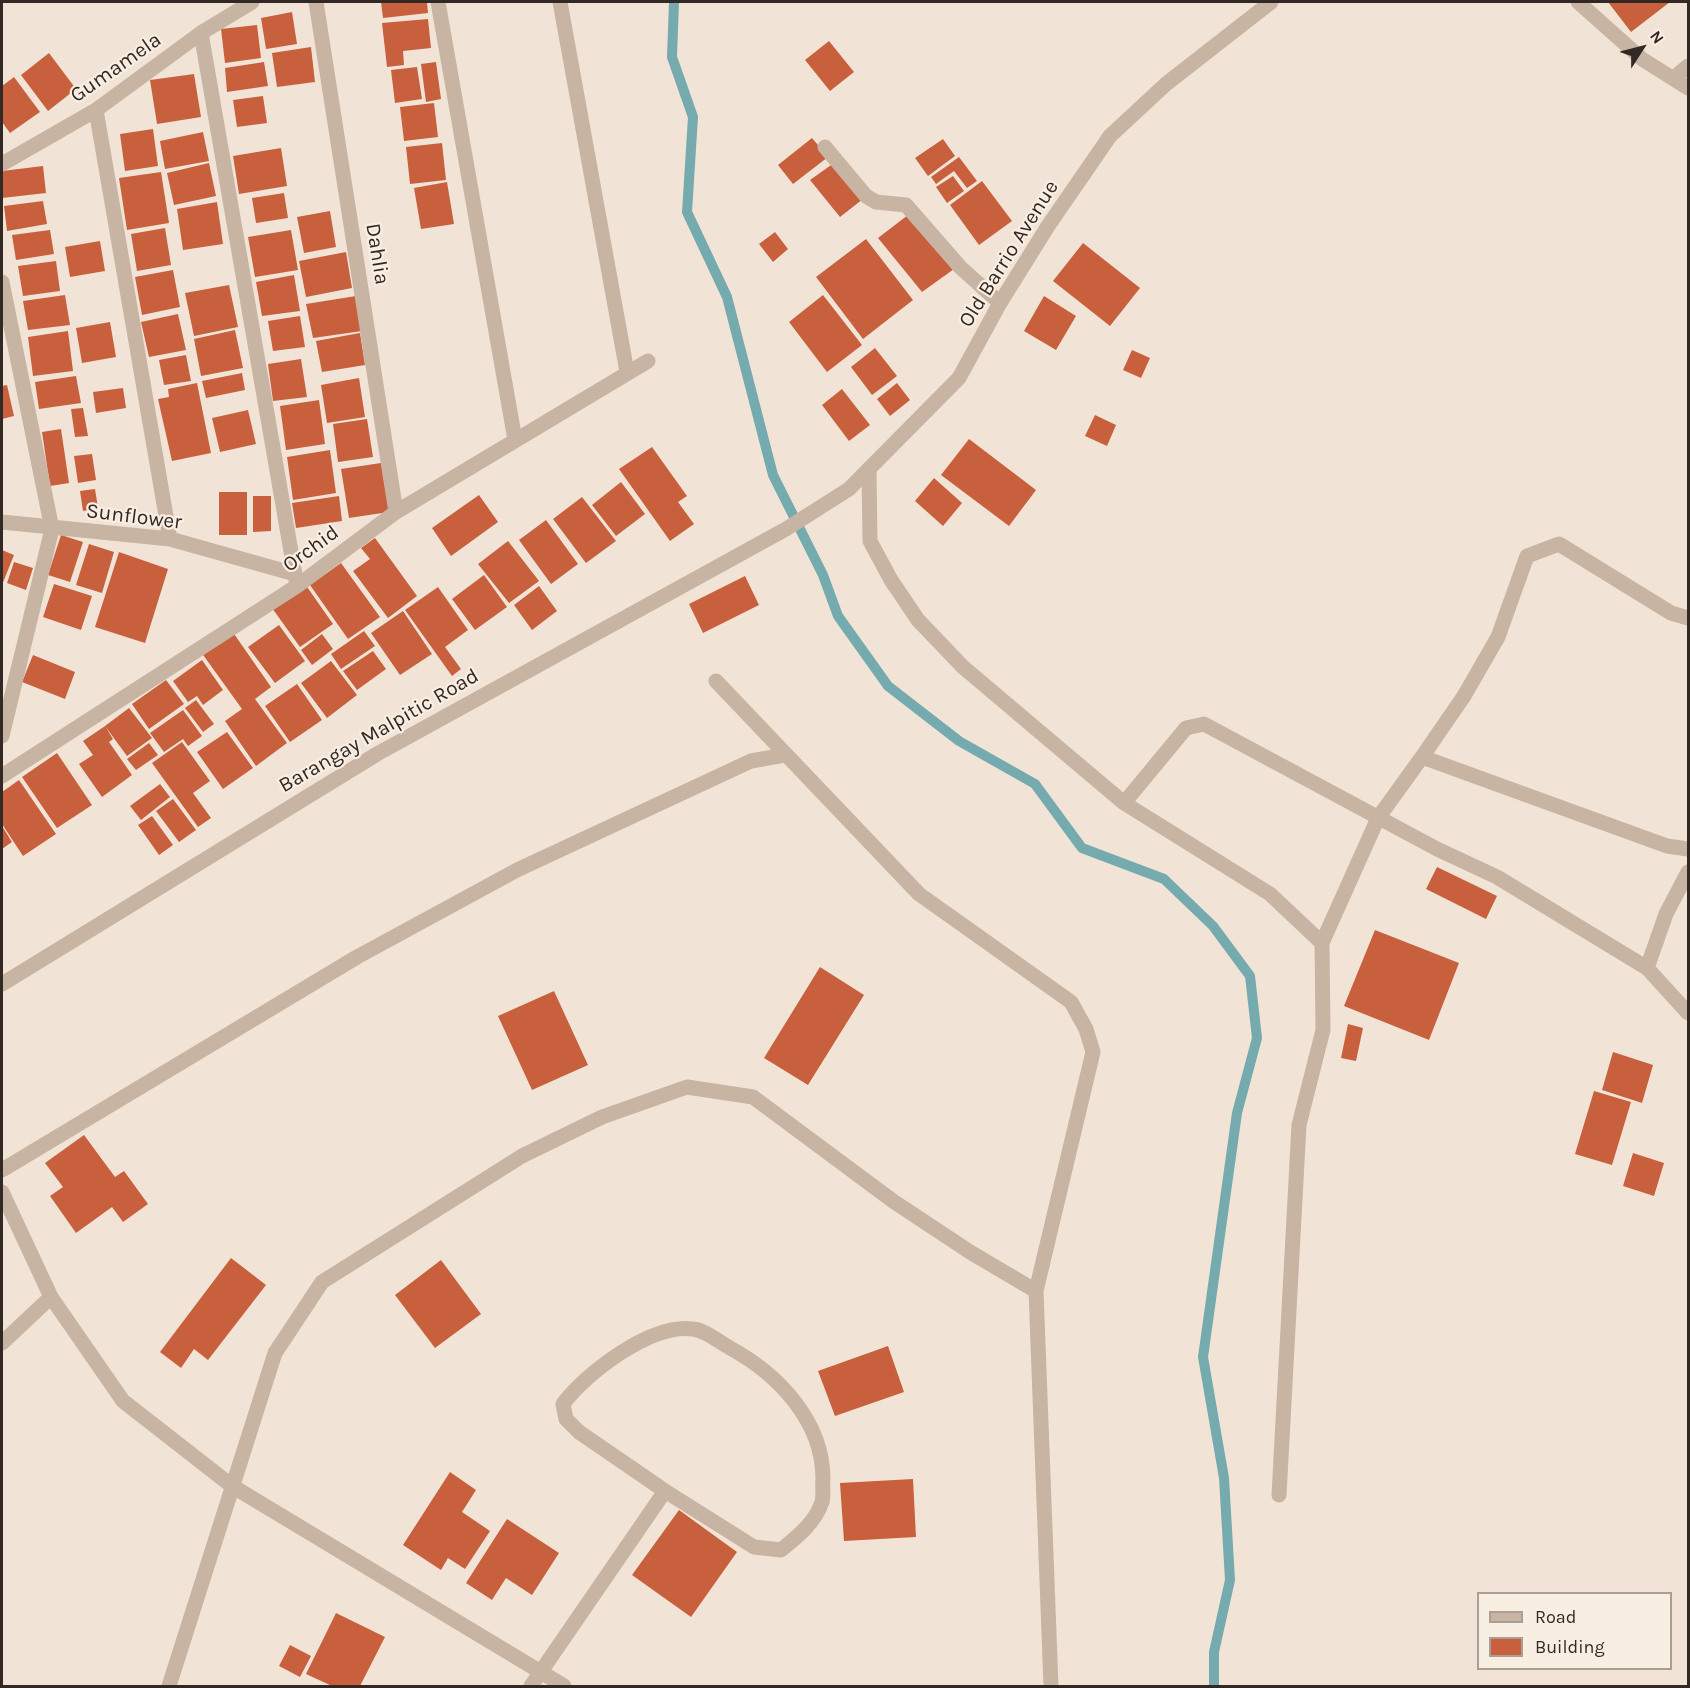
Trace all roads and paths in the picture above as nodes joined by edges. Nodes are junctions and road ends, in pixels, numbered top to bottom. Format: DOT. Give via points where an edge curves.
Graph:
graph roads {
  1 [pos="252,2"];
  2 [pos="316,2"];
  3 [pos="438,2"];
  4 [pos="560,2"];
  5 [pos="1271,2"];
  6 [pos="1578,2"];
  7 [pos="201,33"];
  8 [pos="1689,66"];
  9 [pos="1674,78"];
  10 [pos="1689,88"];
  11 [pos="96,110"];
  12 [pos="825,147"];
  13 [pos="2,165"];
  14 [pos="2,282"];
  15 [pos="1000,303"];
  16 [pos="648,361"];
  17 [pos="627,372"];
  18 [pos="515,440"];
  19 [pos="869,469"];
  20 [pos="396,513"];
  21 [pos="2,522"];
  22 [pos="52,529"];
  23 [pos="786,529"];
  24 [pos="170,539"];
  25 [pos="296,580"];
  26 [pos="1689,618"];
  27 [pos="716,681"];
  28 [pos="2,736"];
  29 [pos="784,756"];
  30 [pos="1422,758"];
  31 [pos="2,776"];
  32 [pos="1124,803"];
  33 [pos="1378,818"];
  34 [pos="1689,849"];
  35 [pos="1689,872"];
  36 [pos="1322,943"];
  37 [pos="1647,968"];
  38 [pos="2,984"];
  39 [pos="1689,1013"];
  40 [pos="2,1170"];
  41 [pos="2,1192"];
  42 [pos="1036,1291"];
  43 [pos="51,1297"];
  44 [pos="2,1343"];
  45 [pos="232,1486"];
  46 [pos="665,1491"];
  47 [pos="1279,1495"];
  48 [pos="540,1672"];
  49 [pos="170,1686"];
  50 [pos="531,1686"];
  51 [pos="564,1686"];
  52 [pos="1051,1686"];
  1 -- 7 [label="street, Gumamela"];
  2 -- 20 [label="street, Dahlia"];
  3 -- 18 [label="street"];
  4 -- 17 [label="street"];
  5 -- 15 [label="street, Old Barrio Avenue" via="1166,84 1110,136"];
  6 -- 9 [label="street" via="1642,59"];
  7 -- 11 [label="street, Gumamela"];
  7 -- 25 [label="street"];
  8 -- 9 [label="street"];
  9 -- 10 [label="street"];
  11 -- 13 [label="street, Gumamela"];
  11 -- 24 [label="street"];
  12 -- 15 [label="street" via="866,196 876,202 906,205 960,267"];
  14 -- 22 [label="street"];
  15 -- 19 [label="street, Old Barrio Avenue" via="959,378"];
  16 -- 17 [label="street, Orchid"];
  17 -- 18 [label="street, Orchid"];
  18 -- 20 [label="street, Orchid"];
  19 -- 23 [label="street, Old Barrio Avenue" via="849,489"];
  19 -- 32 [label="street" via="870,541 918,620 963,668"];
  20 -- 25 [label="street, Orchid"];
  21 -- 22 [label="street, Sunflower"];
  22 -- 24 [label="street, Sunflower"];
  22 -- 28 [label="street"];
  23 -- 38 [label="street, Barangay Malpitic Road" via="377,754"];
  24 -- 25 [label="street, Sunflower"];
  25 -- 31 [label="street, Orchid"];
  26 -- 30 [label="street" via="1671,613 1559,544 1527,556 1498,637"];
  27 -- 29 [label="street"];
  29 -- 40 [label="street" via="751,761 516,870 357,957"];
  29 -- 42 [label="street" via="919,894 1071,1002 1086,1029 1093,1052"];
  30 -- 33 [label="street"];
  30 -- 34 [label="street" via="1667,846"];
  32 -- 33 [label="street" via="1186,728 1204,724"];
  32 -- 36 [label="street" via="1270,894"];
  33 -- 36 [label="street"];
  33 -- 37 [label="street" via="1497,877"];
  35 -- 37 [label="street" via="1666,914"];
  36 -- 47 [label="street" via="1323,1030 1299,1125"];
  37 -- 39 [label="street"];
  41 -- 43 [label="street"];
  42 -- 45 [label="street" via="893,1201 753,1097 687,1087 602,1116 522,1156 322,1282 276,1353"];
  42 -- 52 [label="street"];
  43 -- 44 [label="street"];
  43 -- 45 [label="street" via="123,1401"];
  45 -- 48 [label="street"];
  45 -- 49 [label="street"];
  46 -- 46 [label="street" via="579,1432 566,1419 563,1404 616,1357 659,1331 694,1329 753,1360 790,1394 810,1425 823,1464 822,1501 812,1521 781,1550 754,1548"];
  46 -- 48 [label="street"];
  48 -- 50 [label="street"];
  48 -- 51 [label="street"];
}
